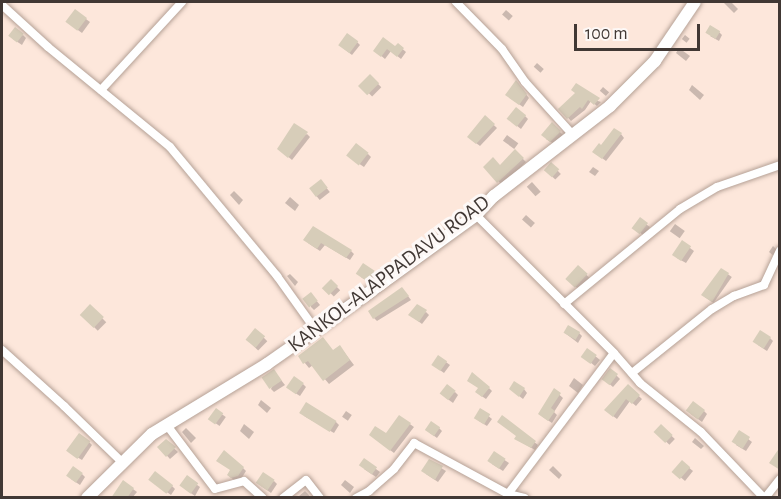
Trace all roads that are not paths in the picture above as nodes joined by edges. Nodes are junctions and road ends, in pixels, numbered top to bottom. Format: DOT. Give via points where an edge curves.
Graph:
graph roads {
  1 [pos="182,2"];
  2 [pos="456,2"];
  3 [pos="695,2"];
  4 [pos="2,5"];
  5 [pos="100,90"];
  6 [pos="572,134"];
  7 [pos="780,165"];
  8 [pos="476,215"];
  9 [pos="780,251"];
  10 [pos="564,304"];
  11 [pos="315,329"];
  12 [pos="2,350"];
  13 [pos="614,353"];
  14 [pos="632,373"];
  15 [pos="166,424"];
  16 [pos="122,462"];
  17 [pos="780,479"];
  18 [pos="508,494"];
  19 [pos="87,498"];
  20 [pos="262,498"];
  21 [pos="283,498"];
  22 [pos="320,498"];
  23 [pos="356,498"];
  24 [pos="525,498"];
  25 [pos="764,498"];
  1 -- 5 [label="street"];
  2 -- 6 [label="street" via="502,49 525,82"];
  3 -- 6 [label="main road, KANKOL-ALAPPADAVU ROAD" via="655,61 610,106"];
  4 -- 5 [label="street"];
  5 -- 11 [label="street" via="170,147 277,276"];
  6 -- 8 [label="main road, KANKOL-ALAPPADAVU ROAD"];
  7 -- 10 [label="street" via="717,187 680,209"];
  8 -- 10 [label="street"];
  8 -- 11 [label="main road, KANKOL-ALAPPADAVU ROAD"];
  9 -- 14 [label="street" via="764,285 712,309"];
  10 -- 13 [label="street"];
  11 -- 15 [label="main road, KANKOL-ALAPPADAVU ROAD" via="267,364"];
  12 -- 16 [label="street"];
  13 -- 14 [label="street"];
  13 -- 18 [label="street"];
  14 -- 25 [label="street" via="701,432"];
  15 -- 16 [label="main road, KANKOL-ALAPPADAVU ROAD"];
  15 -- 20 [label="street" via="215,489 244,481"];
  16 -- 19 [label="main road, KANKOL-ALAPPADAVU ROAD"];
  17 -- 25 [label="street"];
  18 -- 23 [label="street" via="414,443 394,469"];
  18 -- 24 [label="street"];
  21 -- 22 [label="street" via="306,480"];
}
